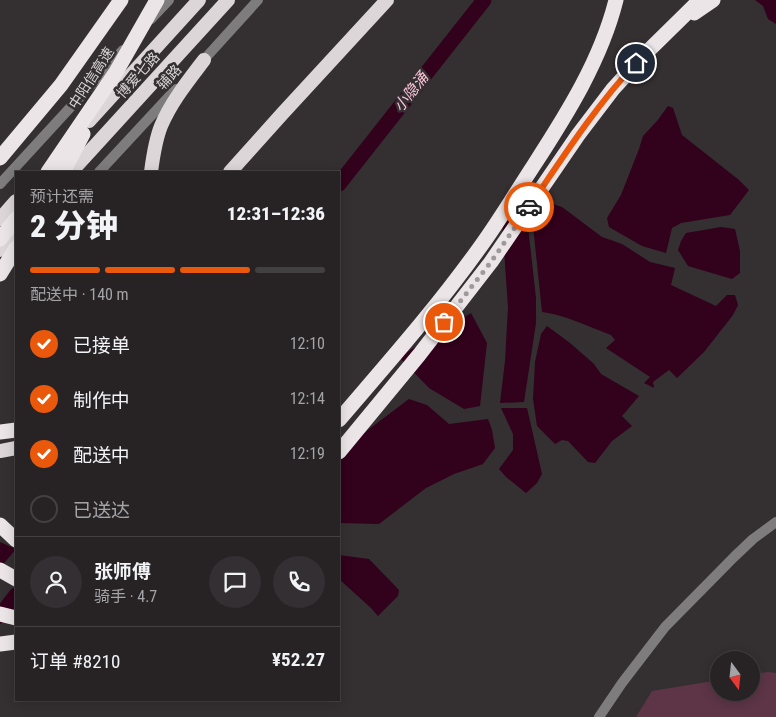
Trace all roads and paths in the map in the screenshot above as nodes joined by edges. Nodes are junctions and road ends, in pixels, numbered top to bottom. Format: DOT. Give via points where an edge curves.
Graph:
graph roads {
  1 [pos="121,0"];
  2 [pos="157,0"];
  3 [pos="169,0"];
  4 [pos="199,0"];
  5 [pos="228,0"];
  6 [pos="258,0"];
  7 [pos="388,0"];
  8 [pos="605,0"];
  9 [pos="616,0"];
  10 [pos="700,0"];
  11 [pos="713,0"];
  12 [pos="666,33"];
  13 [pos="596,56"];
  14 [pos="204,60"];
  15 [pos="116,72"];
  16 [pos="0,158"];
  17 [pos="43,171"];
  18 [pos="49,171"];
  19 [pos="64,171"];
  20 [pos="72,171"];
  21 [pos="100,171"];
  22 [pos="151,171"];
  23 [pos="231,171"];
  24 [pos="0,184"];
  25 [pos="15,202"];
  26 [pos="0,219"];
  27 [pos="15,220"];
  28 [pos="15,234"];
  29 [pos="0,239"];
  30 [pos="0,250"];
  31 [pos="15,250"];
  32 [pos="15,262"];
  33 [pos="0,274"];
  34 [pos="0,278"];
  35 [pos="340,419"];
  36 [pos="15,430"];
  37 [pos="0,432"];
  38 [pos="15,440"];
  39 [pos="0,441"];
  40 [pos="15,448"];
  41 [pos="0,451"];
  42 [pos="340,451"];
  43 [pos="776,522"];
  44 [pos="0,525"];
  45 [pos="15,539"];
  46 [pos="0,570"];
  47 [pos="15,578"];
  48 [pos="0,614"];
  49 [pos="15,618"];
  50 [pos="15,642"];
  51 [pos="0,644"];
  52 [pos="599,717"];
  1 -- 16 [label="highway, 中阳信高速" via="61,85"];
  2 -- 15 [label="highway, 中阳信高速, bridge"];
  3 -- 24 [label="street"];
  4 -- 17 [label="highway, 博爱七路"];
  5 -- 20 [label="highway, 博爱七路"];
  6 -- 14 [label="street, 辅路"];
  7 -- 23 [label="highway"];
  8 -- 13 [label="highway"];
  9 -- 13 [label="highway"];
  10 -- 12 [label="highway"];
  11 -- 12 [label="highway"];
  12 -- 42 [label="highway" via="607,96 491,262"];
  13 -- 35 [label="highway" via="582,87 500,219 405,344"];
  14 -- 21 [label="street, 辅路"];
  14 -- 22 [label="highway" via="167,114 157,140"];
  15 -- 18 [label="highway, 中阳信高速, bridge"];
  15 -- 19 [label="highway, bridge"];
  25 -- 26 [label="highway"];
  27 -- 29 [label="highway"];
  28 -- 30 [label="highway"];
  31 -- 33 [label="highway"];
  32 -- 34 [label="street"];
  36 -- 37 [label="highway"];
  38 -- 39 [label="highway"];
  40 -- 41 [label="highway"];
  43 -- 52 [label="street" via="753,538 665,627"];
  44 -- 45 [label="highway"];
  46 -- 47 [label="highway"];
  48 -- 49 [label="highway"];
  50 -- 51 [label="highway"];
}
